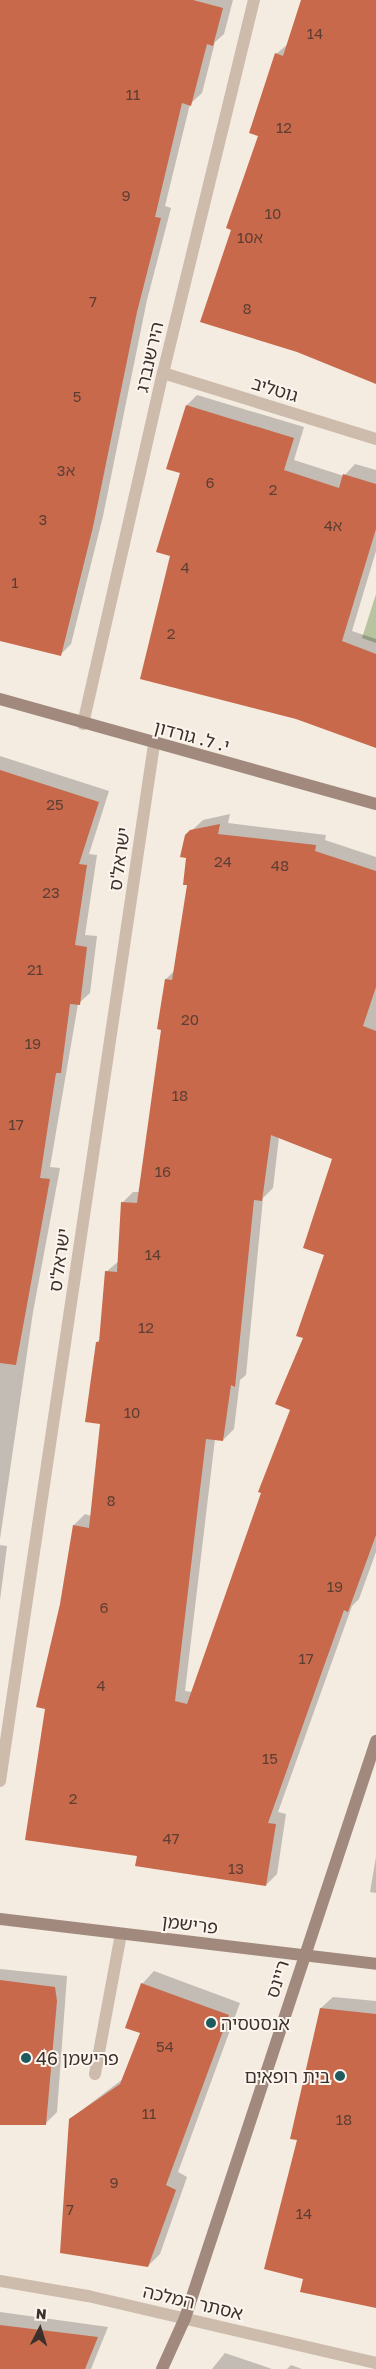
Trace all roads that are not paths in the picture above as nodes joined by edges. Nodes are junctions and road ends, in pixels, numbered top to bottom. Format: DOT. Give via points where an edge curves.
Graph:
graph roads {
  1 [pos="254,0"];
  2 [pos="163,373"];
  3 [pos="376,439"];
  4 [pos="0,699"];
  5 [pos="83,724"];
  6 [pos="154,744"];
  7 [pos="376,804"];
  8 [pos="376,1741"];
  9 [pos="0,1781"];
  10 [pos="0,1919"];
  11 [pos="121,1934"];
  12 [pos="303,1956"];
  13 [pos="376,1964"];
  14 [pos="95,2074"];
  15 [pos="0,2281"];
  16 [pos="185,2318"];
  17 [pos="376,2363"];
  18 [pos="162,2369"];
  1 -- 2 [label="street, הירשנברג"];
  2 -- 3 [label="street, גוטליב"];
  2 -- 5 [label="street, הירשנברג"];
  4 -- 5 [label="street, י. ל. גורדון"];
  5 -- 6 [label="street, י. ל. גורדון"];
  6 -- 7 [label="street, י. ל. גורדון"];
  6 -- 9 [label="street, ישראל'ס"];
  8 -- 12 [label="street, ריינס"];
  10 -- 11 [label="street, פרישמן"];
  11 -- 12 [label="street, פרישמן"];
  11 -- 14 [label="street"];
  12 -- 13 [label="street, פרישמן"];
  12 -- 16 [label="street, ריינס"];
  15 -- 16 [label="street, אסתר המלכה" via="88,2296"];
  16 -- 17 [label="street, אסתר המלכה"];
  16 -- 18 [label="street, ריינס"];
}
